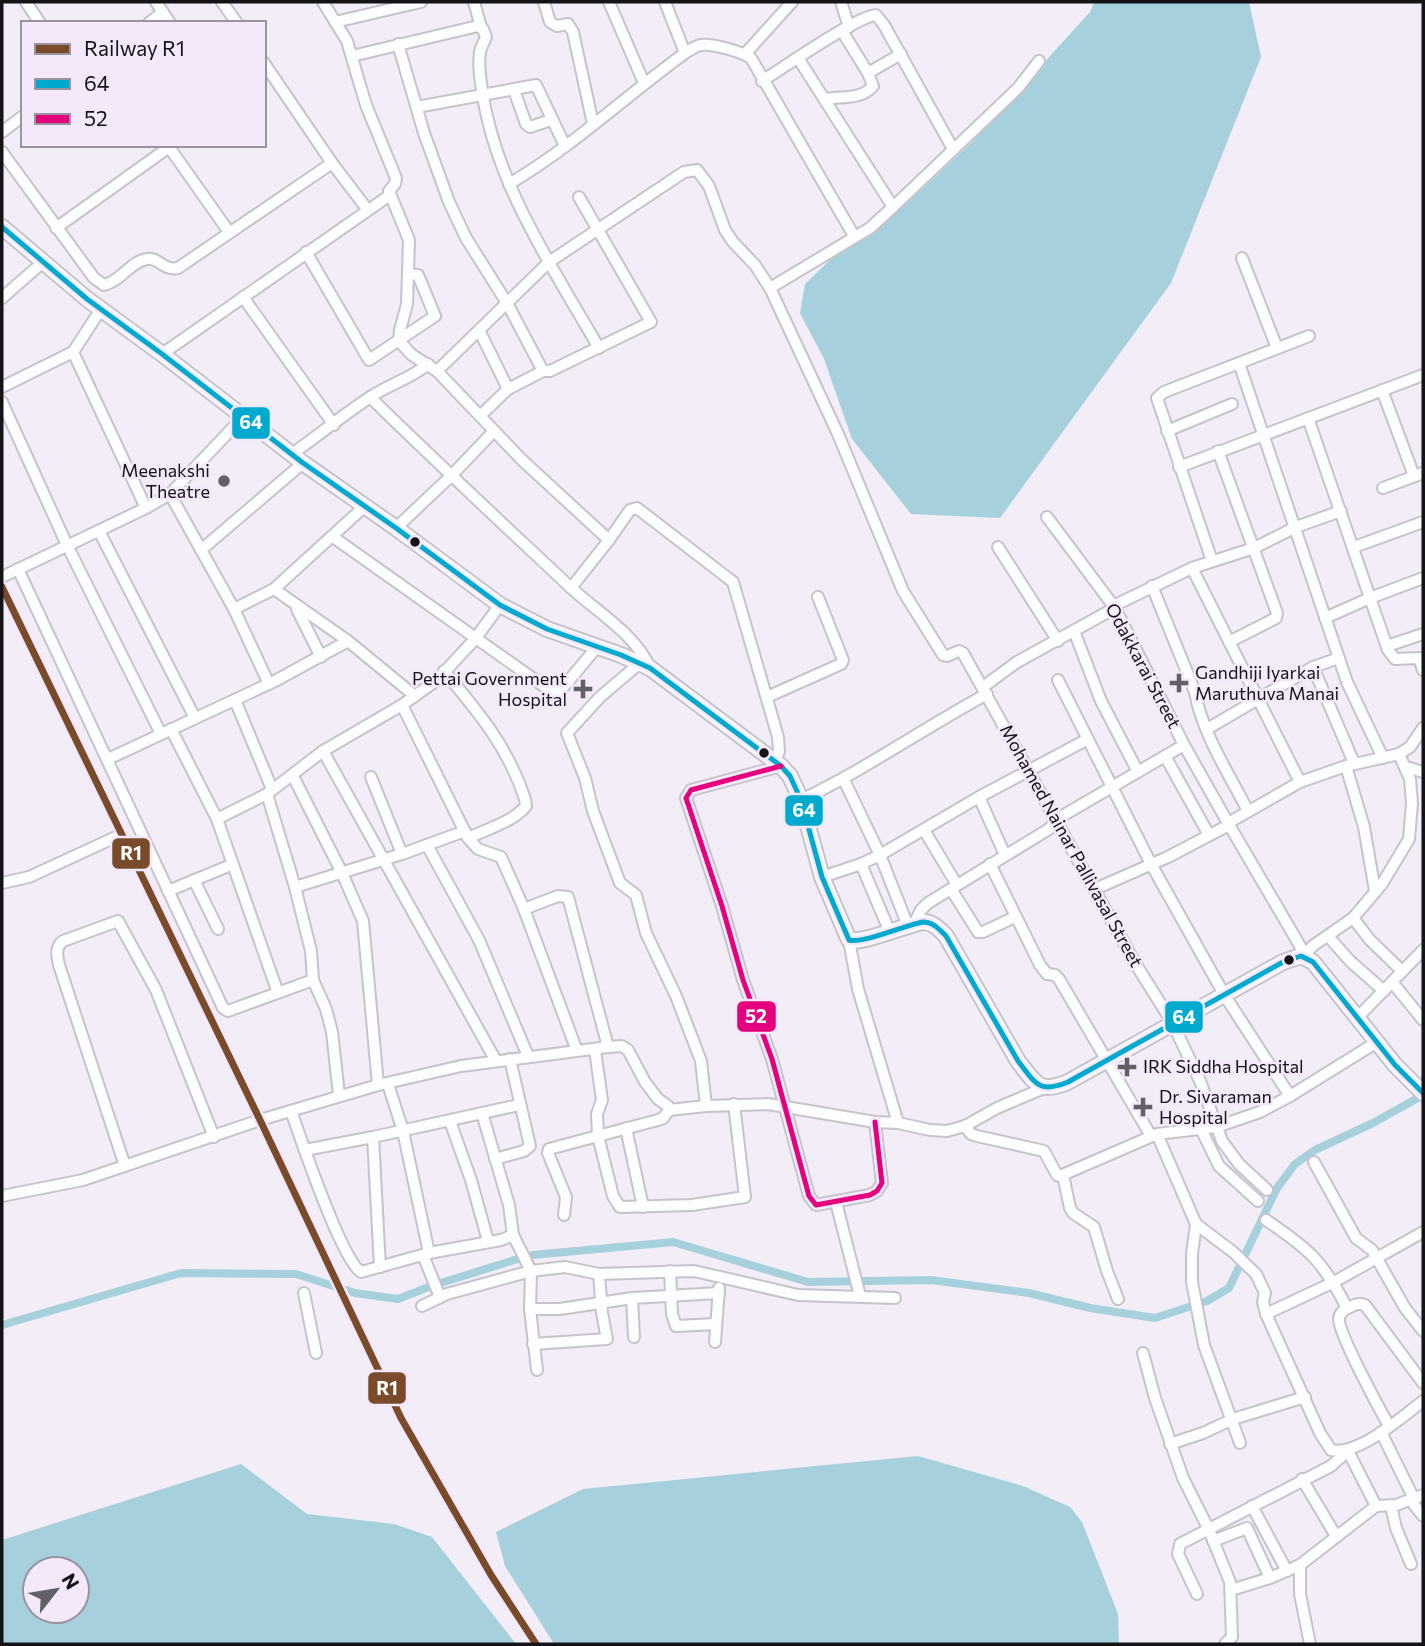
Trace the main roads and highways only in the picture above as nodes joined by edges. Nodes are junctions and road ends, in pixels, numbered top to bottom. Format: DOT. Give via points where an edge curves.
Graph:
graph roads {
  1 [pos="2,227"];
  2 [pos="1419,1089"];
  1 -- 2 [label="main road" via="243,417 500,605 547,629 645,665 778,764 790,776 801,800 822,877 849,940 928,922 946,936 1018,1061 1044,1088 1068,1082 1283,962 1305,957"];
}
